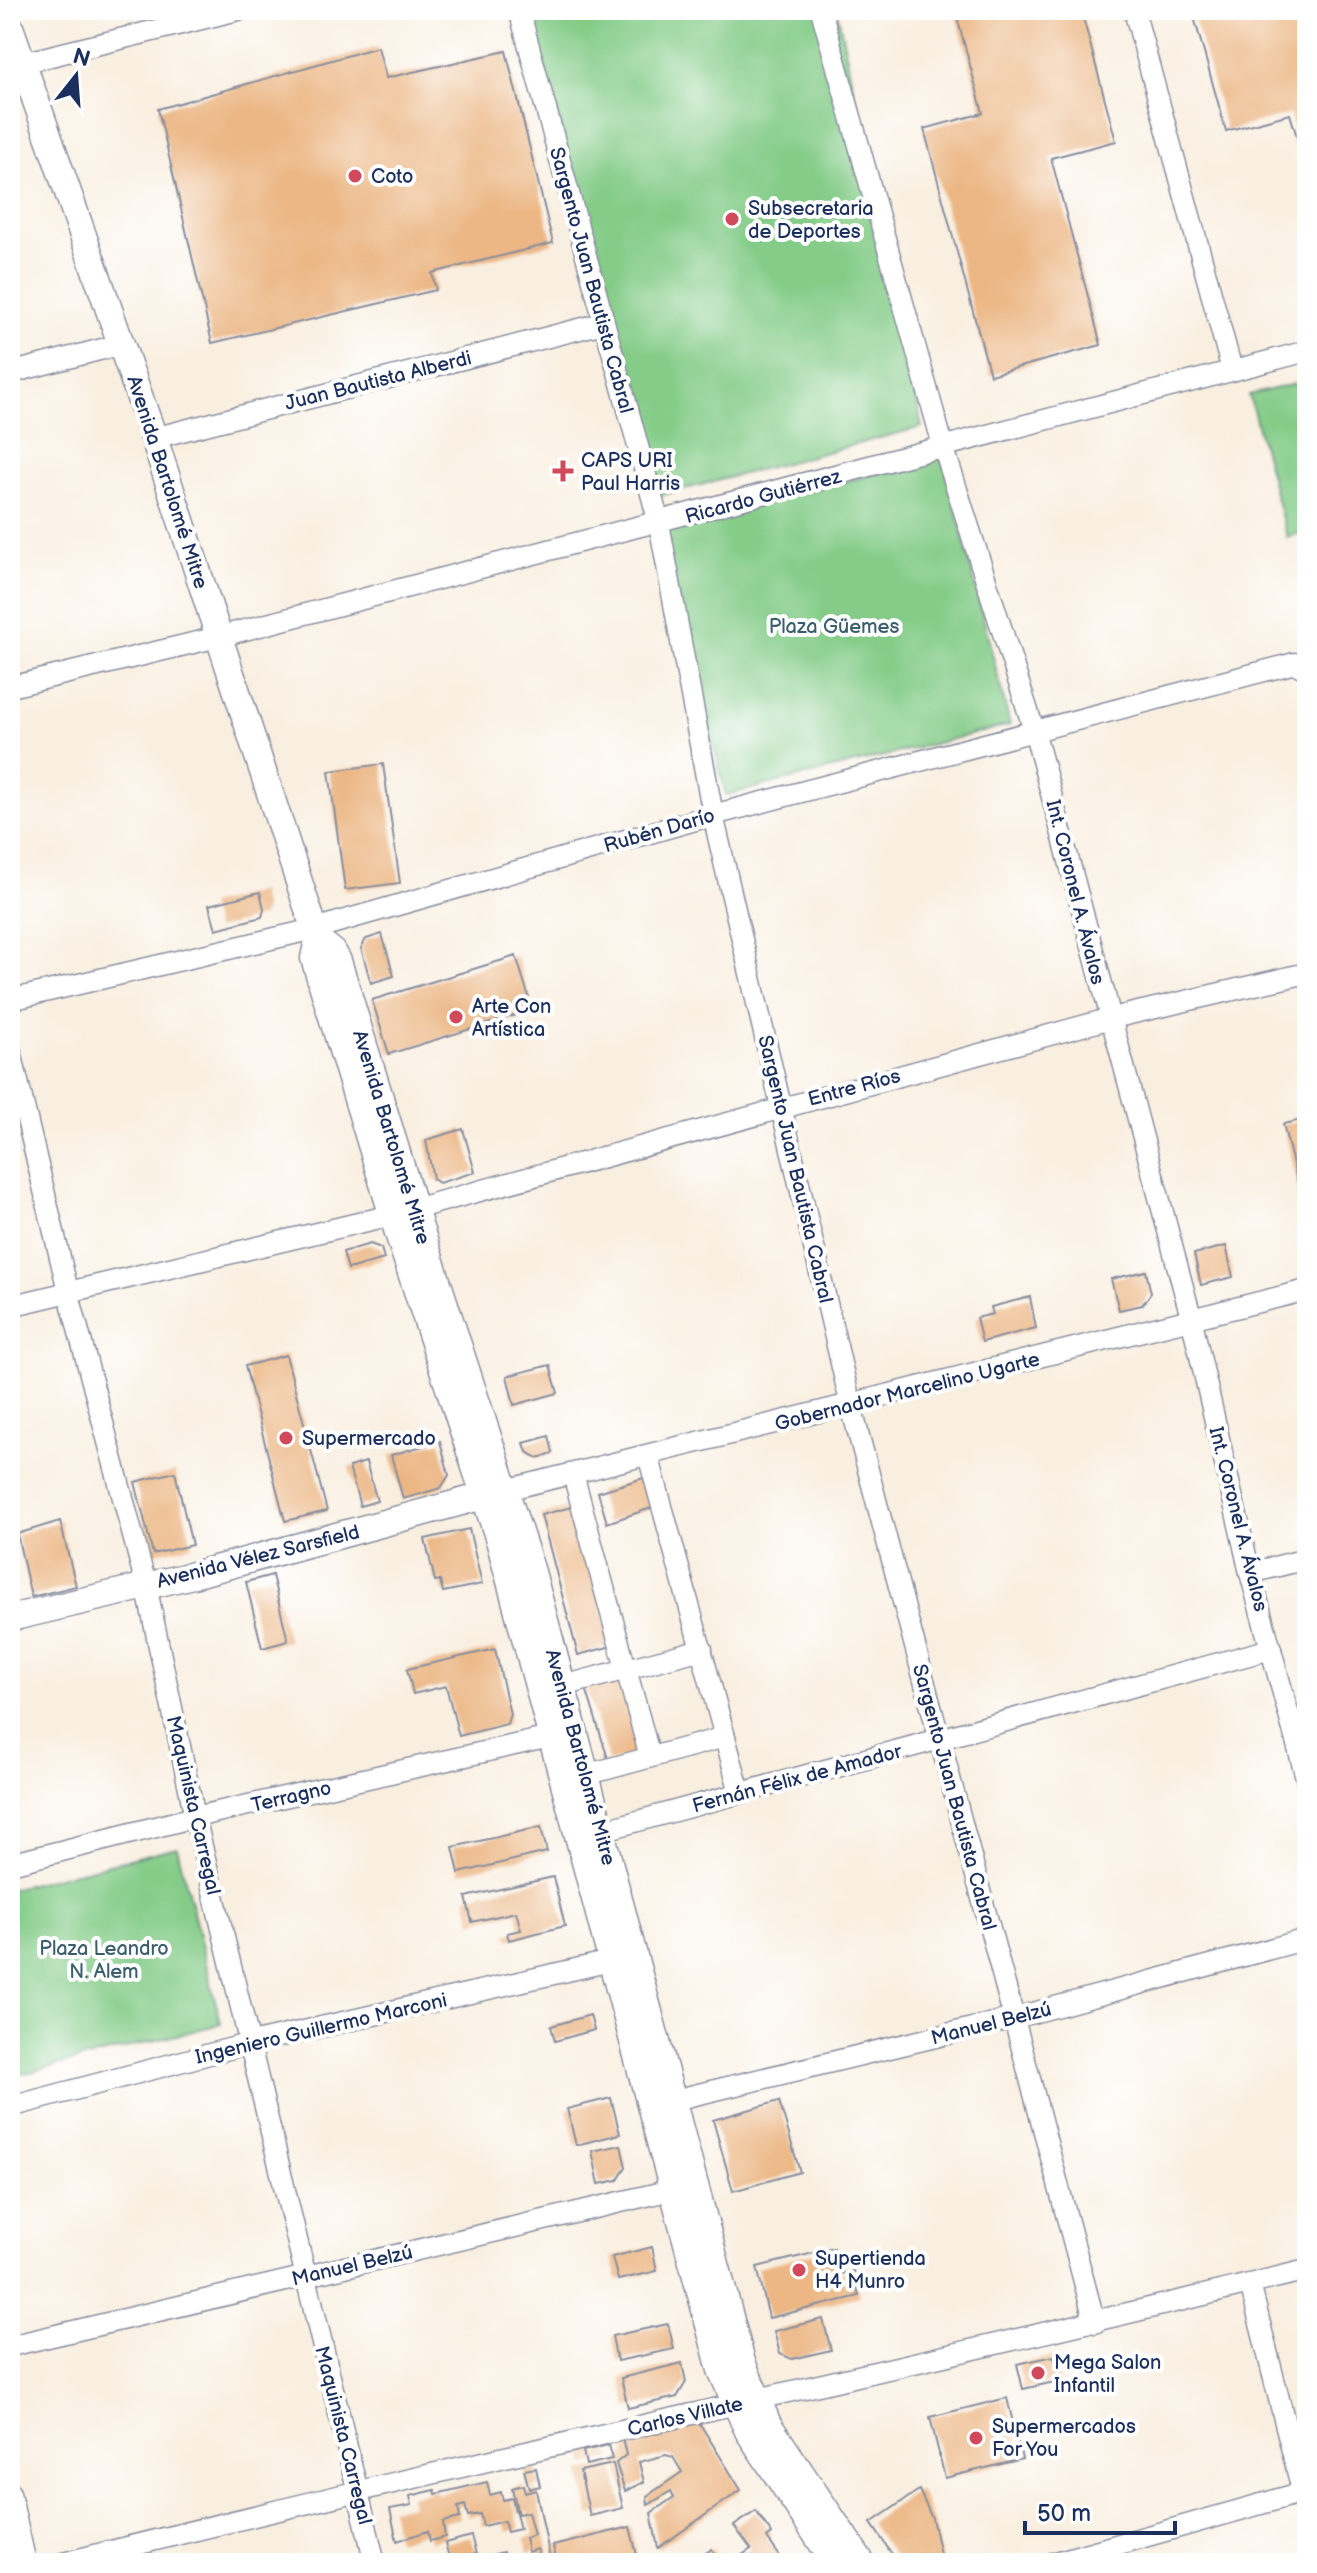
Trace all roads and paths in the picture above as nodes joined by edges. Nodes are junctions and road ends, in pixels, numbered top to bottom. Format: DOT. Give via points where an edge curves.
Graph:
graph roads {
  1 [pos="238,10"];
  2 [pos="519,10"];
  3 [pos="821,10"];
  4 [pos="1134,10"];
  5 [pos="10,27"];
  6 [pos="16,64"];
  7 [pos="603,323"];
  8 [pos="122,344"];
  9 [pos="1307,351"];
  10 [pos="1232,370"];
  11 [pos="10,373"];
  12 [pos="154,438"];
  13 [pos="944,449"];
  14 [pos="659,523"];
  15 [pos="218,637"];
  16 [pos="1307,669"];
  17 [pos="10,687"];
  18 [pos="1034,730"];
  19 [pos="713,815"];
  20 [pos="316,934"];
  21 [pos="1307,973"];
  22 [pos="10,1000"];
  23 [pos="1108,1019"];
  24 [pos="10,1048"];
  25 [pos="782,1107"];
  26 [pos="403,1211"];
  27 [pos="1307,1290"];
  28 [pos="68,1291"];
  29 [pos="10,1306"];
  30 [pos="1191,1317"];
  31 [pos="851,1406"];
  32 [pos="648,1455"];
  33 [pos="573,1474"];
  34 [pos="495,1493"];
  35 [pos="1307,1559"];
  36 [pos="1250,1573"];
  37 [pos="146,1585"];
  38 [pos="10,1618"];
  39 [pos="702,1649"];
  40 [pos="1271,1649"];
  41 [pos="626,1670"];
  42 [pos="563,1686"];
  43 [pos="564,1734"];
  44 [pos="725,1737"];
  45 [pos="939,1741"];
  46 [pos="650,1757"];
  47 [pos="585,1775"];
  48 [pos="1307,1781"];
  49 [pos="740,1793"];
  50 [pos="195,1817"];
  51 [pos="601,1831"];
  52 [pos="10,1864"];
  53 [pos="1307,1939"];
  54 [pos="623,1958"];
  55 [pos="1014,2018"];
  56 [pos="251,2043"];
  57 [pos="674,2100"];
  58 [pos="10,2107"];
  59 [pos="685,2186"];
  60 [pos="1307,2270"];
  61 [pos="306,2276"];
  62 [pos="1250,2284"];
  63 [pos="1095,2323"];
  64 [pos="10,2346"];
  65 [pos="746,2402"];
  66 [pos="358,2490"];
  67 [pos="10,2493"];
  68 [pos="1305,2498"];
  69 [pos="26,2563"];
  70 [pos="63,2563"];
  71 [pos="375,2563"];
  72 [pos="835,2563"];
  73 [pos="862,2563"];
  74 [pos="1052,2563"];
  1 -- 6 [label="street"];
  2 -- 7 [label="street, Sargento Juan Bautista Cabral"];
  3 -- 13 [label="street, Int. Coronel A. Ávalos"];
  4 -- 10 [label="street"];
  5 -- 6 [label="main road, Avenida Bartolomé Mitre"];
  6 -- 8 [label="main road, Avenida Bartolomé Mitre"];
  7 -- 12 [label="street, Juan Bautista Alberdi"];
  7 -- 14 [label="street, Sargento Juan Bautista Cabral"];
  8 -- 11 [label="street"];
  8 -- 12 [label="main road, Avenida Bartolomé Mitre"];
  9 -- 10 [label="street, Ricardo Gutiérrez"];
  10 -- 13 [label="street, Ricardo Gutiérrez"];
  12 -- 15 [label="main road, Avenida Bartolomé Mitre"];
  13 -- 14 [label="street, Ricardo Gutiérrez"];
  13 -- 18 [label="street, Int. Coronel A. Ávalos"];
  14 -- 15 [label="street, Ricardo Gutiérrez"];
  14 -- 19 [label="street, Sargento Juan Bautista Cabral"];
  15 -- 17 [label="street, Ricardo Gutiérrez"];
  15 -- 20 [label="main road, Avenida Bartolomé Mitre"];
  16 -- 18 [label="street, Rubén Darío" via="1295,663"];
  18 -- 19 [label="street, Rubén Darío"];
  18 -- 23 [label="street, Int. Coronel A. Ávalos"];
  19 -- 20 [label="street, Rubén Darío"];
  19 -- 25 [label="street, Sargento Juan Bautista Cabral"];
  20 -- 22 [label="street, Rubén Darío"];
  20 -- 26 [label="main road, Avenida Bartolomé Mitre" via="338,961"];
  21 -- 23 [label="street, Entre Ríos"];
  23 -- 25 [label="street, Entre Ríos"];
  23 -- 30 [label="street, Int. Coronel A. Ávalos"];
  24 -- 28 [label="street, Maquinista Carregal"];
  25 -- 26 [label="street, Entre Ríos"];
  25 -- 31 [label="street, Sargento Juan Bautista Cabral"];
  26 -- 28 [label="street, Entre Ríos"];
  26 -- 34 [label="main road, Avenida Bartolomé Mitre"];
  27 -- 30 [label="street, Gobernador Marcelino Ugarte"];
  28 -- 29 [label="street, Entre Ríos"];
  28 -- 37 [label="street, Maquinista Carregal"];
  30 -- 31 [label="street, Gobernador Marcelino Ugarte"];
  30 -- 36 [label="street, Int. Coronel A. Ávalos"];
  31 -- 32 [label="street, Gobernador Marcelino Ugarte"];
  31 -- 45 [label="street, Sargento Juan Bautista Cabral"];
  32 -- 33 [label="street, Gobernador Marcelino Ugarte"];
  32 -- 39 [label="street"];
  33 -- 34 [label="street, Gobernador Marcelino Ugarte"];
  33 -- 41 [label="street"];
  34 -- 37 [label="main road, Avenida Vélez Sarsfield"];
  34 -- 42 [label="main road, Avenida Bartolomé Mitre"];
  34 -- 43 [label="main road, Avenida Bartolomé Mitre"];
  35 -- 36 [label="street"];
  36 -- 40 [label="street, Int. Coronel A. Ávalos"];
  37 -- 38 [label="main road, Avenida Vélez Sarsfield"];
  37 -- 50 [label="street, Maquinista Carregal"];
  39 -- 41 [label="street"];
  39 -- 44 [label="street"];
  40 -- 45 [label="street, Fernán Félix de Amador"];
  40 -- 48 [label="street, Int. Coronel A. Ávalos"];
  41 -- 42 [label="street"];
  41 -- 46 [label="street"];
  42 -- 43 [label="main road, Avenida Bartolomé Mitre"];
  43 -- 47 [label="main road, Avenida Bartolomé Mitre"];
  43 -- 50 [label="street, Terragno"];
  43 -- 54 [label="main road, Avenida Bartolomé Mitre"];
  44 -- 46 [label="street"];
  44 -- 49 [label="street"];
  45 -- 49 [label="street, Fernán Félix de Amador"];
  45 -- 55 [label="street, Sargento Juan Bautista Cabral"];
  46 -- 47 [label="street"];
  47 -- 51 [label="main road, Avenida Bartolomé Mitre"];
  49 -- 51 [label="street, Fernán Félix de Amador"];
  50 -- 52 [label="street, Terragno"];
  50 -- 56 [label="street, Maquinista Carregal"];
  51 -- 54 [label="main road, Avenida Bartolomé Mitre"];
  53 -- 55 [label="street, Manuel Belzú"];
  54 -- 56 [label="street, Ingeniero Guillermo Marconi"];
  54 -- 57 [label="main road, Avenida Bartolomé Mitre"];
  54 -- 59 [label="main road, Avenida Bartolomé Mitre"];
  55 -- 57 [label="street, Manuel Belzú"];
  55 -- 63 [label="street, Sargento Juan Bautista Cabral"];
  56 -- 58 [label="street, Ingeniero Guillermo Marconi"];
  56 -- 61 [label="street, Maquinista Carregal"];
  57 -- 59 [label="main road, Avenida Bartolomé Mitre"];
  59 -- 61 [label="street, Manuel Belzú"];
  59 -- 65 [label="main road, Avenida Bartolomé Mitre" via="742,2362"];
  60 -- 62 [label="street, Carlos Villate"];
  61 -- 64 [label="street, Manuel Belzú"];
  61 -- 66 [label="street, Maquinista Carregal"];
  62 -- 63 [label="street, Carlos Villate"];
  62 -- 68 [label="street"];
  63 -- 65 [label="street, Carlos Villate"];
  65 -- 66 [label="street, Carlos Villate"];
  65 -- 72 [label="main road, Avenida Bartolomé Mitre" via="748,2431"];
  65 -- 73 [label="main road, Avenida Bartolomé Mitre"];
  66 -- 70 [label="street, Carlos Villate"];
  66 -- 71 [label="street, Maquinista Carregal"];
  67 -- 69 [label="street"];
  68 -- 74 [label="street"];
}
